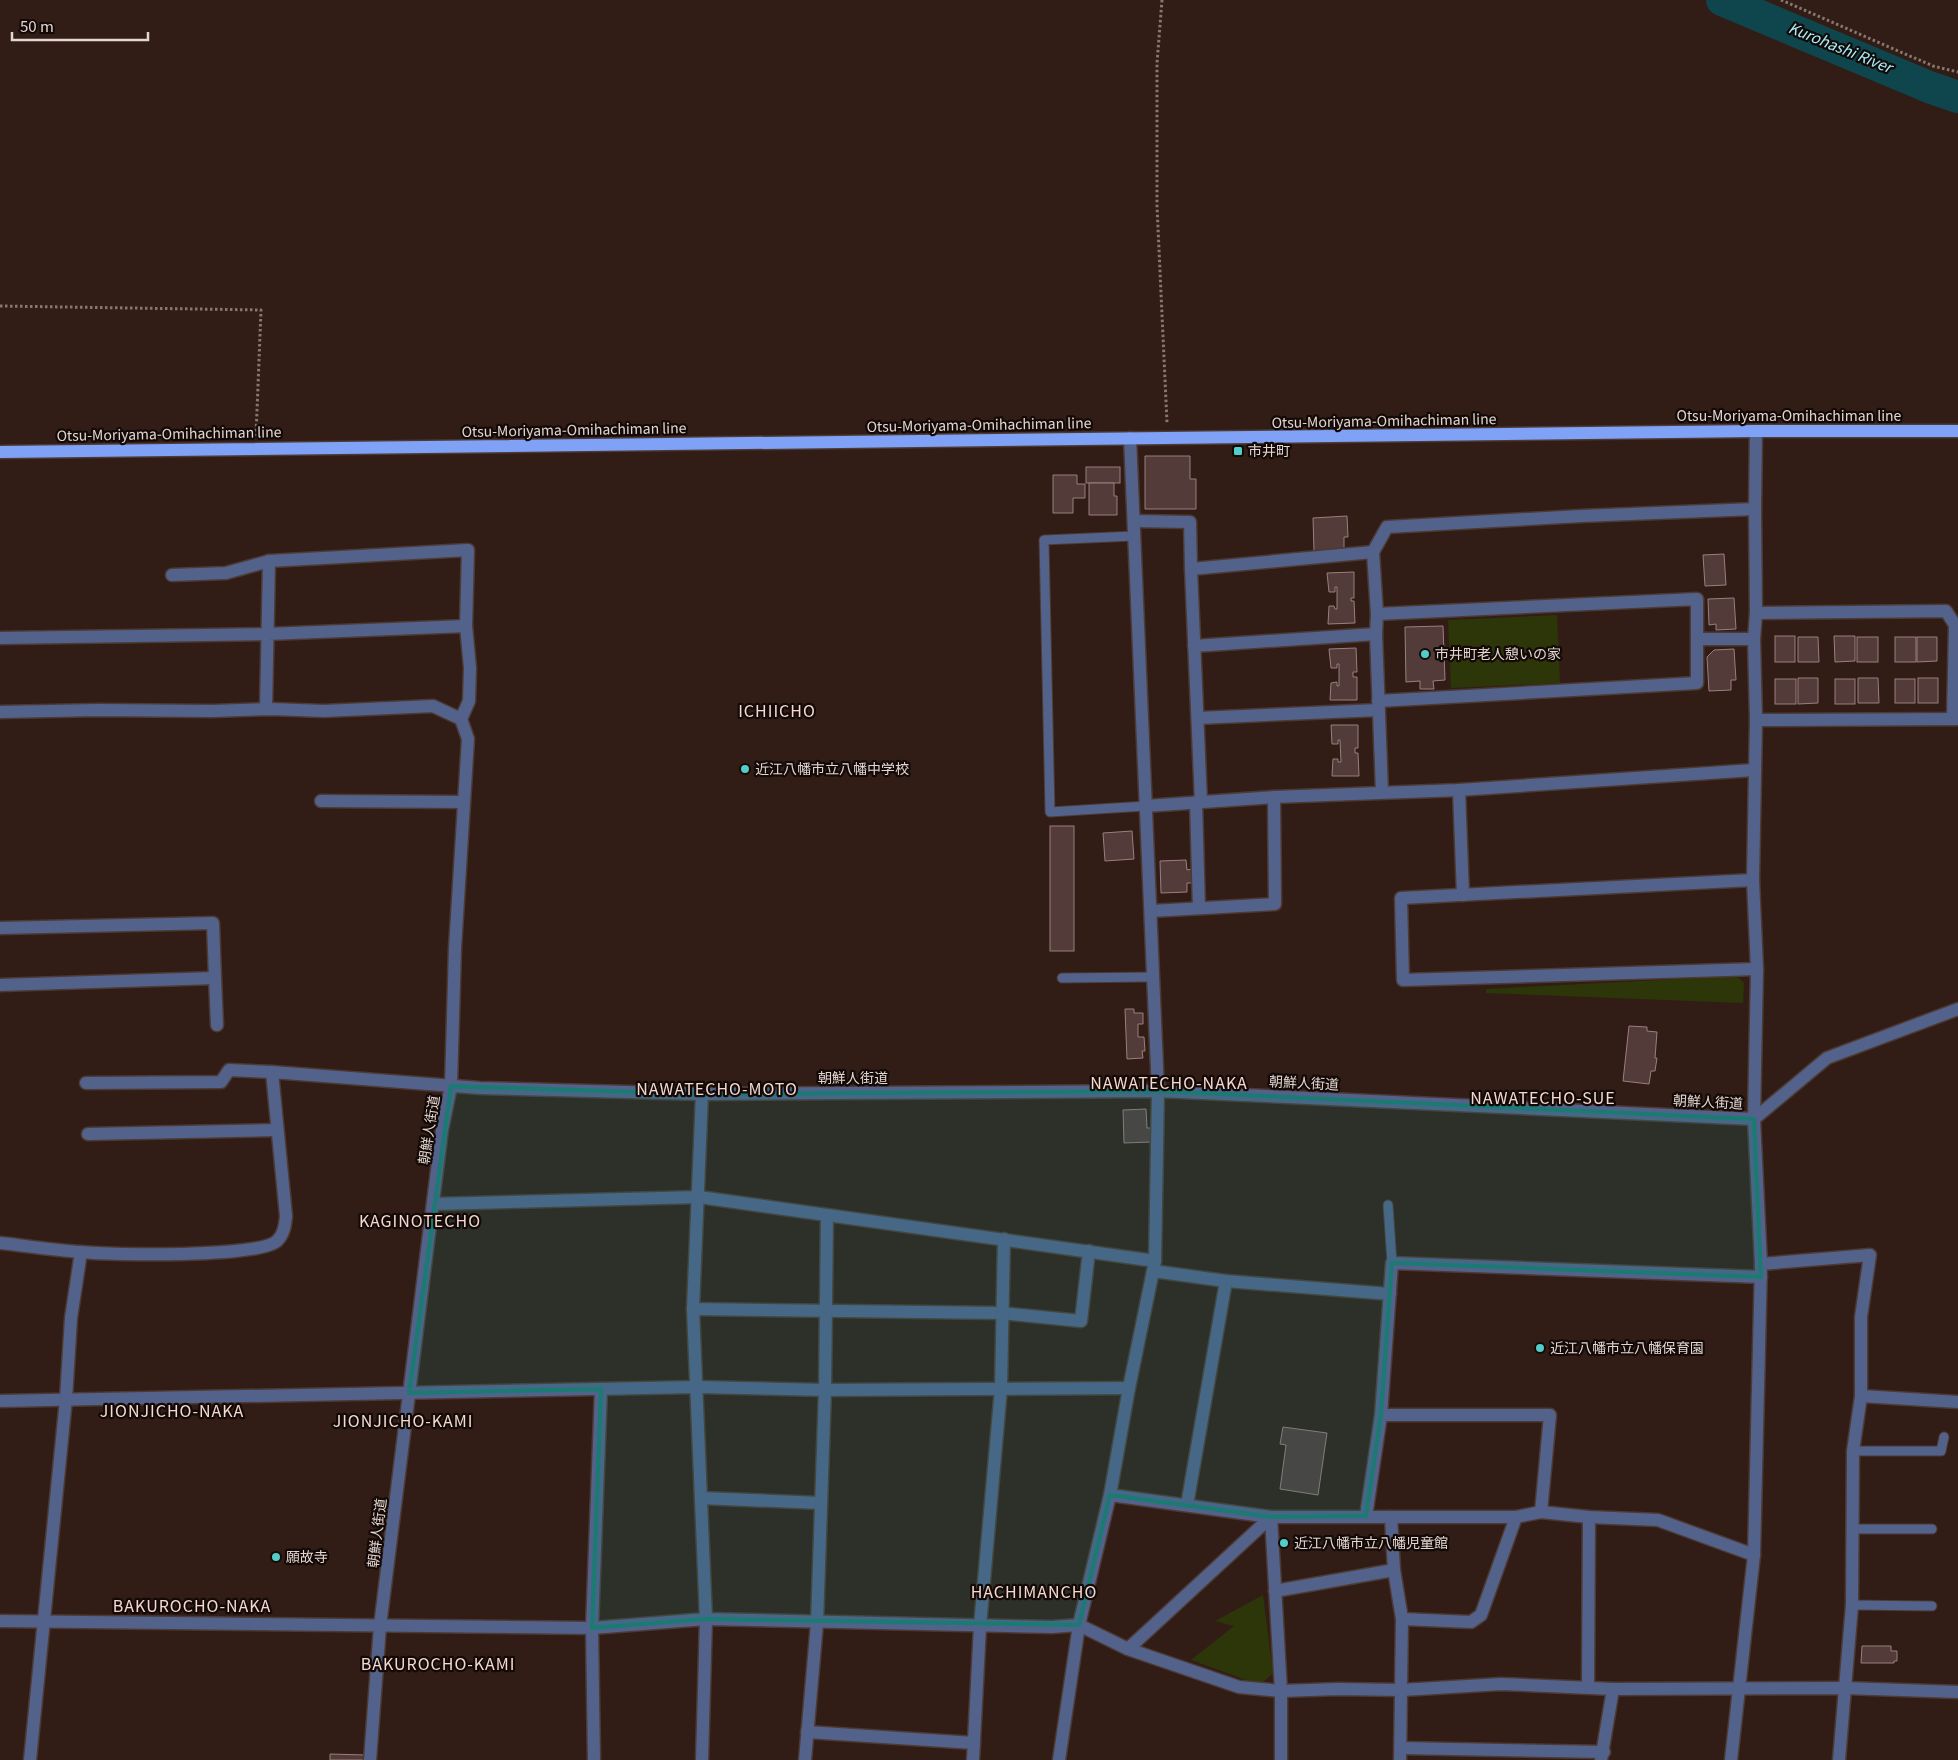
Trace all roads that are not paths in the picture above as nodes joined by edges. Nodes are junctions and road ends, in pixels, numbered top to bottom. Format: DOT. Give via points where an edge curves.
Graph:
graph roads {
  1 [pos="1756,431"];
  2 [pos="1958,431"];
  3 [pos="1130,438"];
  4 [pos="0,452"];
  5 [pos="1755,509"];
  6 [pos="1134,520"];
  7 [pos="1134,536"];
  8 [pos="1373,552"];
  9 [pos="269,561"];
  10 [pos="1191,569"];
  11 [pos="172,575"];
  12 [pos="1756,613"];
  13 [pos="1377,614"];
  14 [pos="466,626"];
  15 [pos="268,634"];
  16 [pos="1376,634"];
  17 [pos="0,638"];
  18 [pos="1697,639"];
  19 [pos="1754,639"];
  20 [pos="1194,646"];
  21 [pos="1378,706"];
  22 [pos="266,709"];
  23 [pos="0,712"];
  24 [pos="1198,718"];
  25 [pos="1956,719"];
  26 [pos="461,720"];
  27 [pos="1756,720"];
  28 [pos="1754,770"];
  29 [pos="1460,790"];
  30 [pos="1382,792"];
  31 [pos="1274,797"];
  32 [pos="321,801"];
  33 [pos="464,802"];
  34 [pos="1199,802"];
  35 [pos="1146,806"];
  36 [pos="1753,880"];
  37 [pos="1463,895"];
  38 [pos="1199,908"];
  39 [pos="1151,911"];
  40 [pos="0,928"];
  41 [pos="1757,969"];
  42 [pos="1153,977"];
  43 [pos="215,978"];
  44 [pos="1062,978"];
  45 [pos="0,985"];
  46 [pos="1958,1010"];
  47 [pos="217,1025"];
  48 [pos="272,1072"];
  49 [pos="86,1083"];
  50 [pos="451,1086"];
  51 [pos="1158,1091"];
  52 [pos="702,1094"];
  53 [pos="1754,1119"];
  54 [pos="277,1130"];
  55 [pos="88,1134"];
  56 [pos="699,1197"];
  57 [pos="433,1204"];
  58 [pos="1388,1205"];
  59 [pos="827,1215"];
  60 [pos="1004,1239"];
  61 [pos="0,1243"];
  62 [pos="1089,1251"];
  63 [pos="81,1252"];
  64 [pos="1392,1263"];
  65 [pos="1154,1266"];
  66 [pos="1761,1271"];
  67 [pos="1226,1281"];
  68 [pos="1390,1294"];
  69 [pos="693,1308"];
  70 [pos="826,1310"];
  71 [pos="1001,1313"];
  72 [pos="697,1387"];
  73 [pos="1001,1388"];
  74 [pos="1129,1388"];
  75 [pos="601,1389"];
  76 [pos="825,1390"];
  77 [pos="409,1393"];
  78 [pos="1861,1396"];
  79 [pos="66,1399"];
  80 [pos="0,1401"];
  81 [pos="1958,1402"];
  82 [pos="1381,1415"];
  83 [pos="1944,1437"];
  84 [pos="1853,1451"];
  85 [pos="1110,1495"];
  86 [pos="701,1498"];
  87 [pos="821,1503"];
  88 [pos="1188,1505"];
  89 [pos="1540,1512"];
  90 [pos="1366,1516"];
  91 [pos="1271,1517"];
  92 [pos="1391,1517"];
  93 [pos="1516,1517"];
  94 [pos="1589,1517"];
  95 [pos="1854,1529"];
  96 [pos="1932,1529"];
  97 [pos="1754,1555"];
  98 [pos="1394,1570"];
  99 [pos="1275,1591"];
  100 [pos="1852,1605"];
  101 [pos="1932,1606"];
  102 [pos="706,1619"];
  103 [pos="1402,1619"];
  104 [pos="0,1621"];
  105 [pos="43,1622"];
  106 [pos="817,1623"];
  107 [pos="1079,1625"];
  108 [pos="380,1626"];
  109 [pos="980,1626"];
  110 [pos="592,1628"];
  111 [pos="1128,1649"];
  112 [pos="1588,1687"];
  113 [pos="1739,1688"];
  114 [pos="1845,1688"];
  115 [pos="1613,1689"];
  116 [pos="1402,1690"];
  117 [pos="1281,1691"];
  118 [pos="1958,1692"];
  119 [pos="807,1732"];
  120 [pos="974,1743"];
  121 [pos="1401,1754"];
  122 [pos="1603,1756"];
  123 [pos="30,1760"];
  124 [pos="370,1760"];
  125 [pos="594,1760"];
  126 [pos="702,1760"];
  127 [pos="805,1760"];
  128 [pos="973,1760"];
  129 [pos="1061,1760"];
  130 [pos="1281,1760"];
  131 [pos="1731,1760"];
  132 [pos="1839,1760"];
  1 -- 2 [label="main road, Otsu-Moriyama-Omihachiman line"];
  1 -- 3 [label="main road, Otsu-Moriyama-Omihachiman line"];
  1 -- 5 [label="street"];
  3 -- 4 [label="main road, Otsu-Moriyama-Omihachiman line"];
  3 -- 6 [label="street"];
  5 -- 8 [label="street" via="1387,528"];
  5 -- 12 [label="street"];
  6 -- 7 [label="street"];
  6 -- 10 [label="street" via="1190,522"];
  7 -- 35 [label="street"];
  7 -- 35 [label="lane" via="1044,540 1050,812"];
  8 -- 10 [label="street"];
  8 -- 13 [label="street"];
  9 -- 11 [label="street" via="226,574"];
  9 -- 14 [label="street" via="468,550"];
  9 -- 15 [label="street"];
  10 -- 20 [label="street"];
  12 -- 19 [label="street"];
  12 -- 25 [label="street" via="1946,612 1955,625"];
  13 -- 16 [label="street"];
  13 -- 18 [label="street" via="1697,599"];
  14 -- 15 [label="street"];
  14 -- 26 [label="street" via="469,701"];
  15 -- 17 [label="street"];
  15 -- 22 [label="street"];
  16 -- 20 [label="street"];
  16 -- 21 [label="street"];
  18 -- 19 [label="street"];
  18 -- 21 [label="street" via="1698,683"];
  19 -- 27 [label="street"];
  20 -- 24 [label="street"];
  21 -- 24 [label="street"];
  21 -- 30 [label="street"];
  22 -- 23 [label="street"];
  22 -- 26 [label="street" via="324,711 433,706"];
  24 -- 34 [label="street"];
  25 -- 27 [label="street"];
  26 -- 33 [label="street" via="468,739"];
  27 -- 28 [label="street"];
  28 -- 29 [label="street"];
  28 -- 36 [label="street"];
  29 -- 30 [label="street"];
  29 -- 37 [label="street"];
  30 -- 31 [label="street"];
  31 -- 34 [label="street"];
  31 -- 38 [label="street" via="1275,904"];
  32 -- 33 [label="street"];
  33 -- 50 [label="street"];
  34 -- 35 [label="street"];
  34 -- 38 [label="street"];
  35 -- 39 [label="street"];
  36 -- 37 [label="street"];
  36 -- 41 [label="street"];
  37 -- 41 [label="street" via="1401,898 1403,980"];
  38 -- 39 [label="street"];
  39 -- 42 [label="street"];
  40 -- 43 [label="street" via="213,923"];
  41 -- 53 [label="street"];
  42 -- 44 [label="lane"];
  42 -- 51 [label="street"];
  43 -- 45 [label="street"];
  43 -- 47 [label="street"];
  46 -- 53 [label="street, 朝鮮人街道" via="1827,1058"];
  48 -- 49 [label="street" via="229,1070 221,1082"];
  48 -- 50 [label="street"];
  48 -- 54 [label="street"];
  50 -- 52 [label="street, 朝鮮人街道"];
  50 -- 57 [label="street, 朝鮮人街道"];
  51 -- 52 [label="street, 朝鮮人街道"];
  51 -- 53 [label="street, 朝鮮人街道"];
  51 -- 65 [label="street"];
  52 -- 56 [label="street"];
  53 -- 66 [label="street, 朝鮮人街道"];
  54 -- 55 [label="street"];
  54 -- 63 [label="street" via="286,1216 284,1230 276,1242 208,1254"];
  56 -- 57 [label="street"];
  56 -- 59 [label="street"];
  56 -- 69 [label="street"];
  57 -- 77 [label="street, 朝鮮人街道"];
  58 -- 64 [label="lane"];
  59 -- 60 [label="street"];
  59 -- 70 [label="street"];
  60 -- 62 [label="street"];
  60 -- 71 [label="street"];
  61 -- 63 [label="street"];
  62 -- 65 [label="street"];
  62 -- 71 [label="street" via="1081,1322"];
  63 -- 79 [label="street" via="71,1318"];
  64 -- 66 [label="street"];
  64 -- 68 [label="street"];
  65 -- 67 [label="street"];
  65 -- 74 [label="street"];
  66 -- 78 [label="street" via="1870,1255 1861,1317"];
  66 -- 97 [label="street, 朝鮮人街道"];
  67 -- 68 [label="street"];
  67 -- 88 [label="street"];
  68 -- 82 [label="street"];
  69 -- 70 [label="street"];
  69 -- 72 [label="street"];
  70 -- 71 [label="street"];
  70 -- 76 [label="street"];
  71 -- 73 [label="street"];
  72 -- 75 [label="street"];
  72 -- 76 [label="street"];
  72 -- 86 [label="street"];
  73 -- 74 [label="street"];
  73 -- 76 [label="street"];
  73 -- 109 [label="street"];
  74 -- 85 [label="street"];
  75 -- 77 [label="street"];
  75 -- 110 [label="street"];
  76 -- 87 [label="street"];
  77 -- 79 [label="street"];
  77 -- 108 [label="street, 朝鮮人街道"];
  78 -- 81 [label="street"];
  78 -- 84 [label="street"];
  79 -- 80 [label="street"];
  79 -- 105 [label="street"];
  82 -- 89 [label="street" via="1550,1415"];
  82 -- 90 [label="street"];
  83 -- 84 [label="lane" via="1941,1451"];
  84 -- 95 [label="street"];
  85 -- 88 [label="street"];
  85 -- 107 [label="street"];
  86 -- 87 [label="street"];
  86 -- 102 [label="street"];
  87 -- 106 [label="street"];
  88 -- 91 [label="street"];
  89 -- 93 [label="street"];
  89 -- 94 [label="street"];
  90 -- 91 [label="street"];
  90 -- 92 [label="street"];
  91 -- 99 [label="street"];
  91 -- 111 [label="street"];
  92 -- 93 [label="street"];
  92 -- 98 [label="street"];
  93 -- 103 [label="street" via="1481,1615 1471,1622"];
  94 -- 97 [label="street" via="1658,1520"];
  94 -- 112 [label="street"];
  95 -- 96 [label="lane"];
  95 -- 100 [label="street"];
  97 -- 113 [label="street, 朝鮮人街道"];
  98 -- 99 [label="street"];
  98 -- 103 [label="street"];
  99 -- 117 [label="street"];
  100 -- 101 [label="lane"];
  100 -- 114 [label="street"];
  102 -- 106 [label="street"];
  102 -- 110 [label="street"];
  102 -- 126 [label="street"];
  103 -- 116 [label="street"];
  104 -- 105 [label="street"];
  105 -- 108 [label="street"];
  105 -- 123 [label="street"];
  106 -- 109 [label="street"];
  106 -- 119 [label="street"];
  107 -- 109 [label="street"];
  107 -- 111 [label="street"];
  107 -- 129 [label="street"];
  108 -- 110 [label="street"];
  108 -- 124 [label="street, 朝鮮人街道"];
  109 -- 120 [label="street"];
  110 -- 125 [label="street"];
  111 -- 117 [label="street" via="1239,1688"];
  112 -- 115 [label="street"];
  112 -- 116 [label="street" via="1501,1684"];
  113 -- 114 [label="street"];
  113 -- 115 [label="street"];
  113 -- 131 [label="street, 朝鮮人街道"];
  114 -- 118 [label="street"];
  114 -- 132 [label="street"];
  115 -- 122 [label="street"];
  116 -- 117 [label="street"];
  116 -- 121 [label="street"];
  117 -- 130 [label="street"];
  119 -- 120 [label="street"];
  119 -- 127 [label="street"];
  120 -- 128 [label="street"];
  121 -- 122 [label="street"];
}
